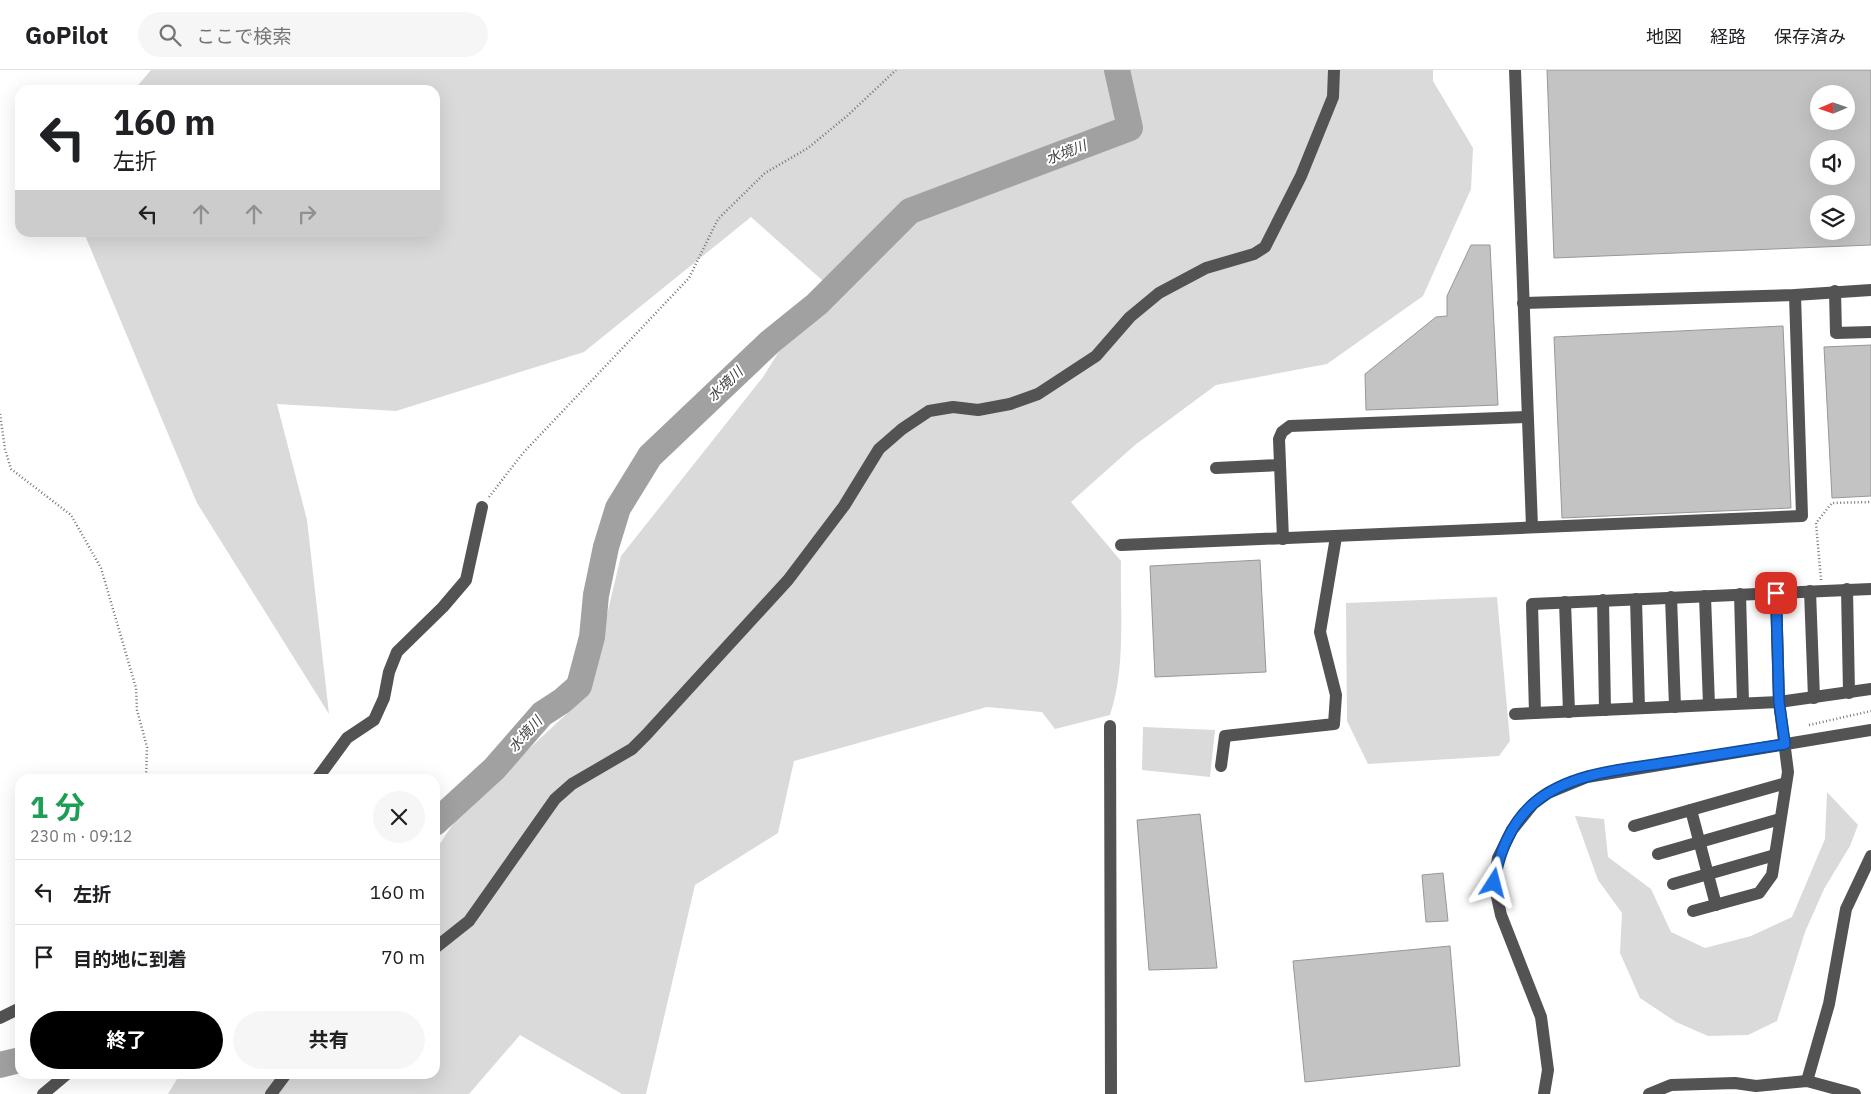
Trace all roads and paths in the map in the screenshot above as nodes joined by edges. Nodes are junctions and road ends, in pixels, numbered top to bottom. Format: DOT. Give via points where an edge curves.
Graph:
graph roads {
  1 [pos="896,70"];
  2 [pos="1334,70"];
  3 [pos="1515,70"];
  4 [pos="1871,290"];
  5 [pos="1835,291"];
  6 [pos="1795,295"];
  7 [pos="1523,303"];
  8 [pos="1871,332"];
  9 [pos="0,414"];
  10 [pos="1527,418"];
  11 [pos="1280,465"];
  12 [pos="1216,468"];
  13 [pos="1871,502"];
  14 [pos="482,507"];
  15 [pos="1532,528"];
  16 [pos="1336,537"];
  17 [pos="1283,540"];
  18 [pos="1121,545"];
  19 [pos="1821,581"];
  20 [pos="1847,589"];
  21 [pos="1871,589"];
  22 [pos="1810,592"];
  23 [pos="1776,593"];
  24 [pos="1740,594"];
  25 [pos="1705,596"];
  26 [pos="1671,597"];
  27 [pos="1636,599"];
  28 [pos="1603,600"];
  29 [pos="1565,602"];
  30 [pos="1871,689"];
  31 [pos="1849,693"];
  32 [pos="1814,698"];
  33 [pos="1779,702"];
  34 [pos="1743,703"];
  35 [pos="1709,705"];
  36 [pos="1674,707"];
  37 [pos="1639,708"];
  38 [pos="1605,710"];
  39 [pos="1871,711"];
  40 [pos="1569,712"];
  41 [pos="1535,713"];
  42 [pos="1514,714"];
  43 [pos="1110,726"];
  44 [pos="1871,730"];
  45 [pos="1783,731"];
  46 [pos="1785,744"];
  47 [pos="1221,766"];
  48 [pos="146,774"];
  49 [pos="321,774"];
  50 [pos="1786,783"];
  51 [pos="1691,810"];
  52 [pos="1780,819"];
  53 [pos="1634,826"];
  54 [pos="1700,842"];
  55 [pos="1658,854"];
  56 [pos="1775,855"];
  57 [pos="1871,856"];
  58 [pos="1708,874"];
  59 [pos="1673,884"];
  60 [pos="1716,905"];
  61 [pos="1693,912"];
  62 [pos="440,944"];
  63 [pos="15,1010"];
  64 [pos="0,1018"];
  65 [pos="61,1079"];
  66 [pos="282,1079"];
  67 [pos="1807,1081"];
  68 [pos="43,1094"];
  69 [pos="271,1094"];
  70 [pos="1111,1094"];
  71 [pos="1544,1094"];
  72 [pos="1649,1094"];
  73 [pos="1855,1094"];
  1 -- 14 [label="path" via="808,148 765,173 718,219 689,278 523,453"];
  2 -- 62 [label="street" via="1333,97 1301,176 1265,247 1254,254 1206,268 1159,293 1130,317 1096,356 1038,394 978,410 953,407 929,411 902,429 879,449 844,506 762,610 632,749 572,784 554,799 469,920"];
  3 -- 7 [label="street"];
  4 -- 5 [label="street"];
  5 -- 6 [label="street"];
  5 -- 8 [label="street" via="1836,333"];
  6 -- 7 [label="street"];
  6 -- 15 [label="street" via="1802,516"];
  7 -- 10 [label="street"];
  9 -- 48 [label="path" via="11,469 70,515 101,568 136,688 137,710 147,747"];
  10 -- 11 [label="street" via="1290,426 1279,439"];
  10 -- 15 [label="street"];
  11 -- 12 [label="street"];
  11 -- 17 [label="street"];
  13 -- 19 [label="path" via="1832,504 1816,523"];
  14 -- 49 [label="street" via="466,580 444,607 397,652 374,720 348,738"];
  15 -- 16 [label="street"];
  16 -- 17 [label="street"];
  16 -- 47 [label="street" via="1320,632 1336,695 1334,724 1225,736"];
  17 -- 18 [label="street"];
  20 -- 21 [label="street"];
  20 -- 22 [label="street"];
  20 -- 31 [label="street"];
  22 -- 23 [label="street"];
  22 -- 32 [label="street"];
  23 -- 24 [label="street"];
  23 -- 33 [label="street"];
  24 -- 25 [label="street"];
  24 -- 34 [label="street"];
  25 -- 26 [label="street"];
  25 -- 35 [label="street"];
  26 -- 27 [label="street"];
  26 -- 36 [label="street"];
  27 -- 28 [label="street"];
  27 -- 37 [label="street"];
  28 -- 29 [label="street"];
  28 -- 38 [label="street"];
  29 -- 40 [label="street"];
  29 -- 41 [label="street" via="1532,604"];
  30 -- 31 [label="street"];
  31 -- 32 [label="street"];
  32 -- 33 [label="street"];
  33 -- 34 [label="street"];
  33 -- 45 [label="street"];
  34 -- 35 [label="street"];
  35 -- 36 [label="street"];
  36 -- 37 [label="street"];
  37 -- 38 [label="street"];
  38 -- 40 [label="street"];
  39 -- 45 [label="path"];
  40 -- 41 [label="street"];
  41 -- 42 [label="street"];
  43 -- 70 [label="street"];
  44 -- 46 [label="street"];
  45 -- 46 [label="street"];
  46 -- 50 [label="street"];
  46 -- 71 [label="street" via="1587,777 1548,793 1533,804 1512,830 1498,858 1494,883 1501,915 1541,1017 1548,1070"];
  50 -- 51 [label="street"];
  50 -- 52 [label="street"];
  51 -- 53 [label="street"];
  51 -- 54 [label="street"];
  52 -- 54 [label="street"];
  52 -- 56 [label="street"];
  54 -- 55 [label="street"];
  54 -- 58 [label="street"];
  56 -- 58 [label="street"];
  56 -- 60 [label="street" via="1772,875 1759,893"];
  57 -- 67 [label="street" via="1846,909 1829,1004"];
  58 -- 59 [label="street"];
  58 -- 60 [label="street"];
  60 -- 61 [label="street"];
  63 -- 64 [label="street"];
  65 -- 68 [label="street"];
  66 -- 69 [label="street"];
  67 -- 72 [label="street" via="1756,1086 1735,1083 1671,1085"];
  67 -- 73 [label="street"];
}
